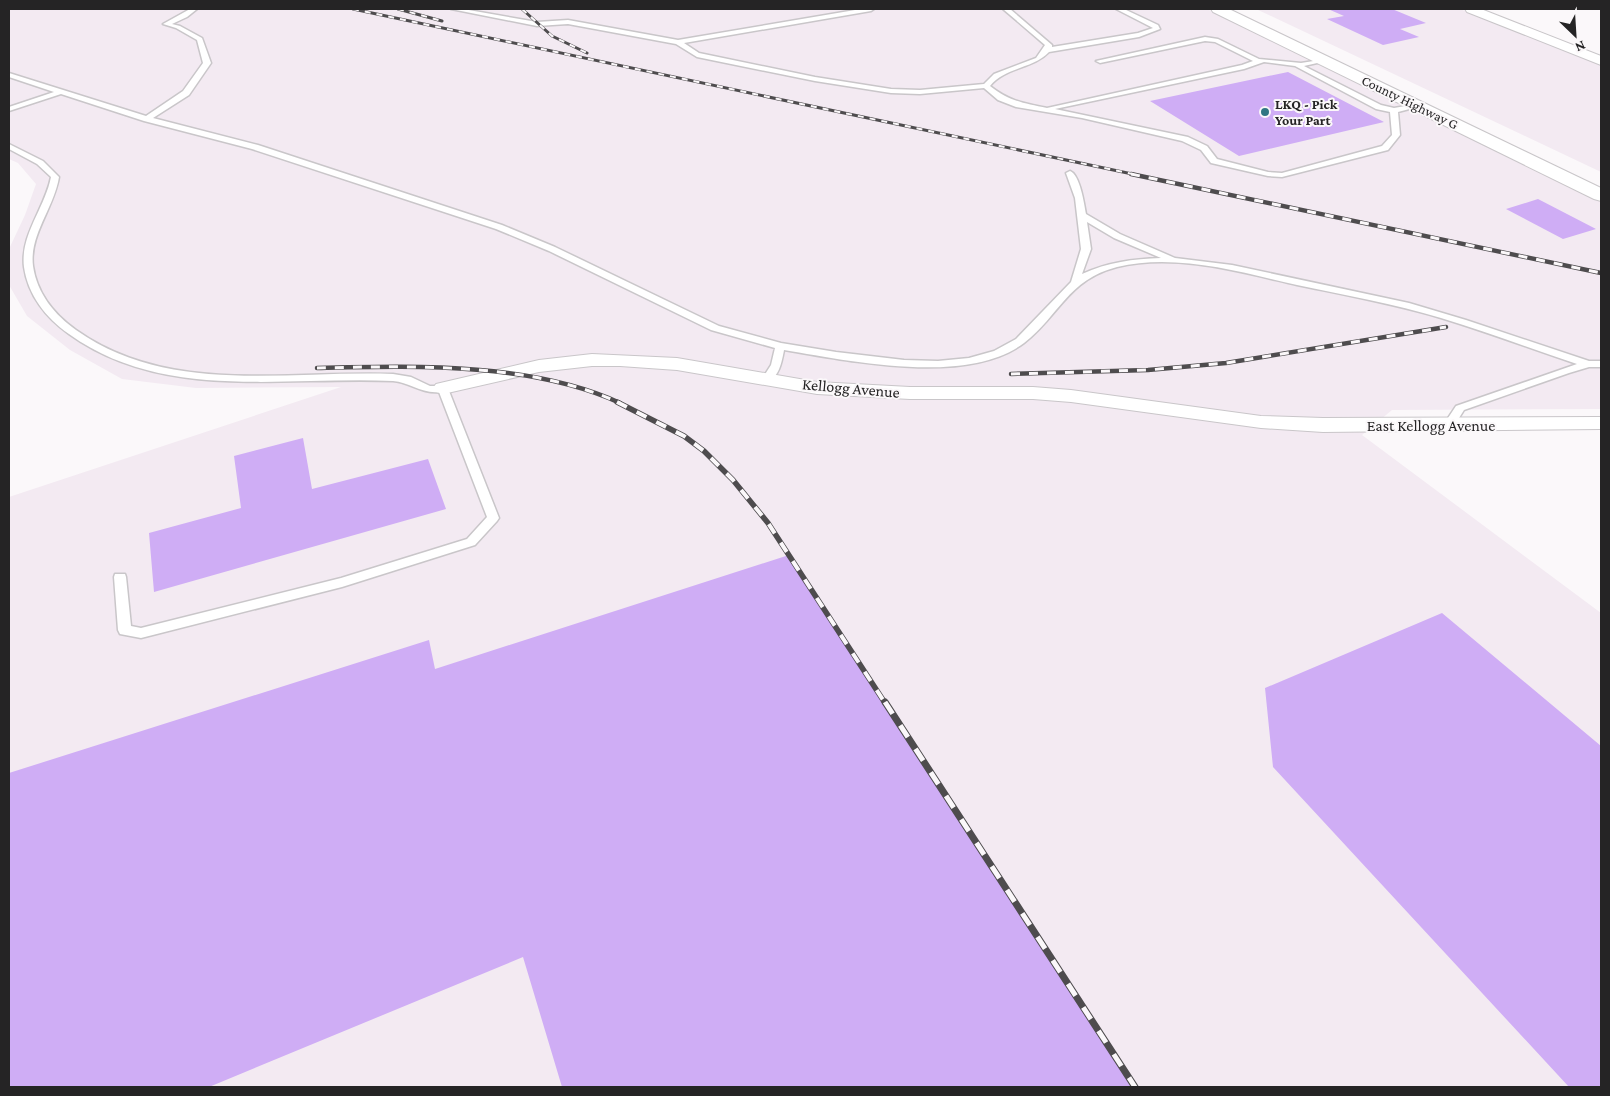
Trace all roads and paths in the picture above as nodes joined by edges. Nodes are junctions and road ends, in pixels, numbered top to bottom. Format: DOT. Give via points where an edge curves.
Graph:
graph roads {
  1 [pos="194,9"];
  2 [pos="454,9"];
  3 [pos="871,9"];
  4 [pos="1006,9"];
  5 [pos="1119,9"];
  6 [pos="1218,9"];
  7 [pos="1248,9"];
  8 [pos="1471,9"];
  9 [pos="1507,10"];
  10 [pos="1485,14"];
  11 [pos="678,42"];
  12 [pos="1047,50"];
  13 [pos="1346,55"];
  14 [pos="1324,60"];
  15 [pos="1100,61"];
  16 [pos="1258,61"];
  17 [pos="1601,61"];
  18 [pos="1295,64"];
  19 [pos="9,75"];
  20 [pos="986,86"];
  21 [pos="60,92"];
  22 [pos="1434,97"];
  23 [pos="1417,106"];
  24 [pos="9,109"];
  25 [pos="1043,109"];
  26 [pos="1394,110"];
  27 [pos="147,119"];
  28 [pos="9,146"];
  29 [pos="1070,173"];
  30 [pos="1601,195"];
  31 [pos="1082,215"];
  32 [pos="1177,261"];
  33 [pos="1076,281"];
  34 [pos="780,346"];
  35 [pos="1588,364"];
  36 [pos="1601,364"];
  37 [pos="767,379"];
  38 [pos="443,388"];
  39 [pos="1261,422"];
  40 [pos="1601,423"];
  41 [pos="1450,424"];
  42 [pos="120,577"];
  1 -- 27 [label="lane" via="166,24 200,40 207,63 186,93"];
  2 -- 11 [label="lane" via="537,24 568,22"];
  3 -- 11 [label="lane"];
  4 -- 12 [label="lane" via="1044,40 1049,45"];
  5 -- 12 [label="lane" via="1157,29 1139,35"];
  6 -- 14 [label="main road, County Highway G"];
  7 -- 13 [label="main road, County Highway G"];
  8 -- 10 [label="street"];
  9 -- 10 [label="street"];
  10 -- 17 [label="street"];
  11 -- 20 [label="lane" via="697,55 891,91 920,92"];
  12 -- 20 [label="lane" via="1038,59 1002,74"];
  13 -- 14 [label="main road"];
  13 -- 22 [label="main road, County Highway G"];
  14 -- 18 [label="lane"];
  14 -- 23 [label="main road, County Highway G"];
  15 -- 16 [label="lane" via="1205,39 1216,40"];
  16 -- 18 [label="lane"];
  16 -- 25 [label="lane" via="1244,67"];
  18 -- 26 [label="lane" via="1379,107"];
  19 -- 21 [label="lane"];
  20 -- 25 [label="lane" via="1001,98 1018,105"];
  21 -- 24 [label="lane"];
  21 -- 27 [label="lane"];
  23 -- 26 [label="lane"];
  23 -- 30 [label="main road, County Highway G"];
  25 -- 26 [label="lane" via="1185,139 1204,148 1214,161 1282,175 1385,148 1396,135"];
  27 -- 34 [label="lane" via="255,147 499,227 715,328"];
  28 -- 38 [label="lane" via="35,159 55,177 54,190 37,221 28,247 28,265 34,284 55,317 96,347 164,373 227,380 403,378 430,391"];
  29 -- 31 [label="lane"];
  31 -- 32 [label="lane" via="1117,236"];
  31 -- 33 [label="lane" via="1086,249"];
  32 -- 33 [label="lane" via="1120,264 1094,271"];
  32 -- 35 [label="lane" via="1233,268 1434,314"];
  33 -- 34 [label="lane" via="1034,329 1018,342 1001,352 976,359 907,363"];
  34 -- 37 [label="lane" via="776,365"];
  35 -- 36 [label="lane"];
  35 -- 41 [label="lane" via="1460,408"];
  37 -- 38 [label="street, Kellogg Avenue" via="677,364 592,360 539,366"];
  37 -- 39 [label="street, Kellogg Avenue" via="817,388 866,391 1071,396"];
  38 -- 42 [label="lane" via="493,518 471,542 342,582 141,633 125,630"];
  39 -- 41 [label="street, East Kellogg Avenue"];
  40 -- 41 [label="street, East Kellogg Avenue"];
}
